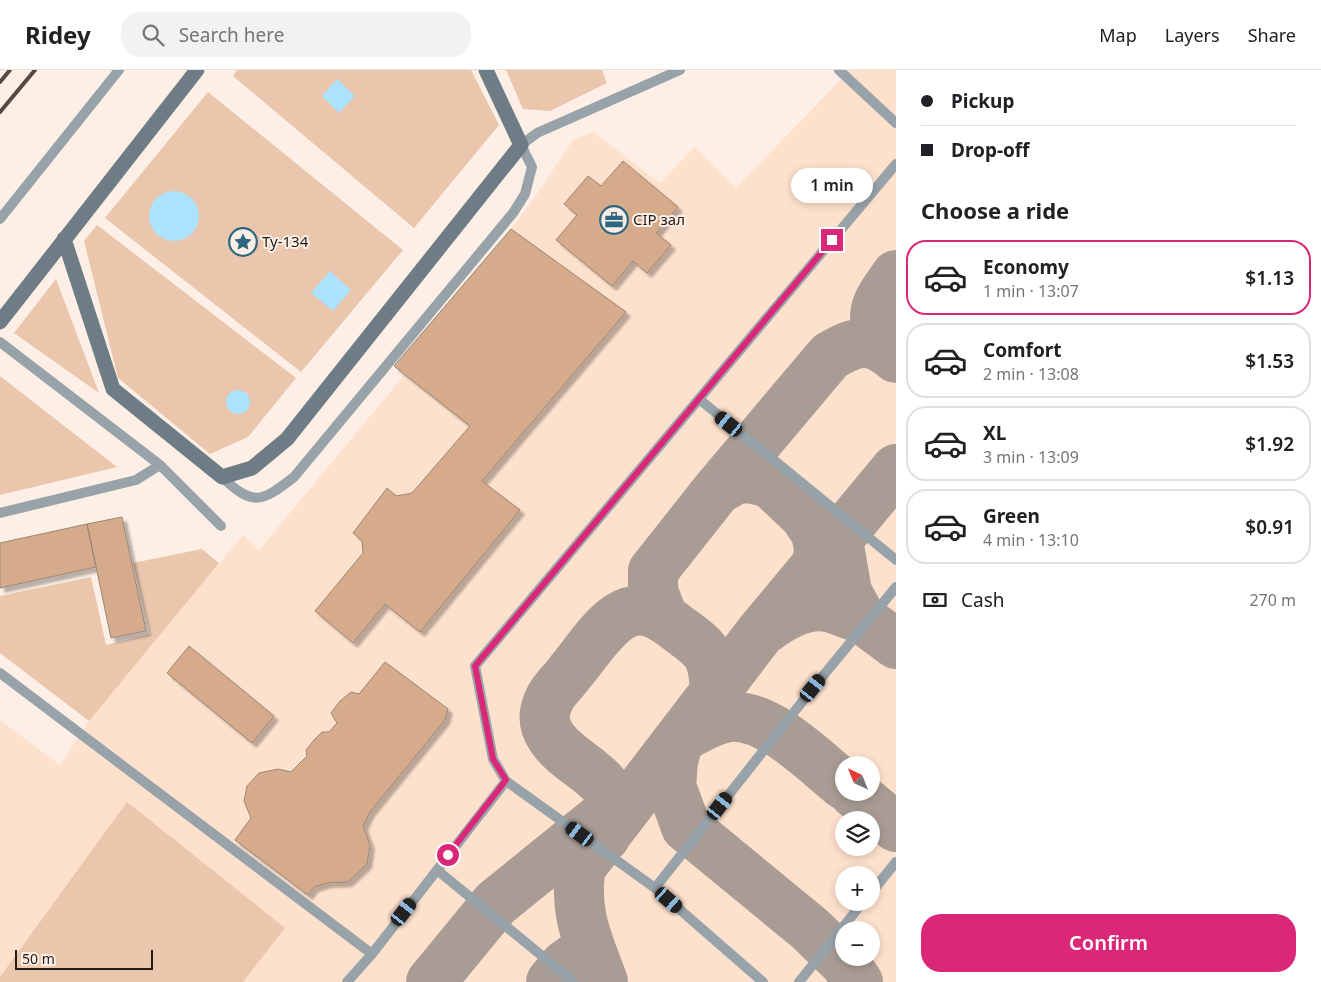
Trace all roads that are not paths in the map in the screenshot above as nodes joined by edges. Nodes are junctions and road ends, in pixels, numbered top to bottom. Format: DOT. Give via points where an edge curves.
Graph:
graph roads {
  1 [pos="119,70"];
  2 [pos="198,70"];
  3 [pos="486,70"];
  4 [pos="680,70"];
  5 [pos="839,70"];
  6 [pos="896,123"];
  7 [pos="521,145"];
  8 [pos="895,168"];
  9 [pos="0,219"];
  10 [pos="64,239"];
  11 [pos="0,322"];
  12 [pos="0,342"];
  13 [pos="699,399"];
  14 [pos="160,465"];
  15 [pos="222,476"];
  16 [pos="0,513"];
  17 [pos="221,526"];
  18 [pos="896,560"];
  19 [pos="896,587"];
  20 [pos="0,673"];
  21 [pos="506,780"];
  22 [pos="896,862"];
  23 [pos="437,870"];
  24 [pos="880,882"];
  25 [pos="655,888"];
  26 [pos="856,911"];
  27 [pos="372,954"];
  28 [pos="347,982"];
  29 [pos="574,982"];
  30 [pos="763,982"];
  31 [pos="798,982"];
  1 -- 9 [label="lane"];
  2 -- 10 [label="street"];
  3 -- 7 [label="street"];
  4 -- 7 [label="lane" via="536,132"];
  5 -- 6 [label="lane"];
  7 -- 15 [label="street" via="287,439 252,468"];
  7 -- 15 [label="lane" via="532,167 525,194 513,213 294,476 272,494 253,499 239,493"];
  8 -- 13 [label="lane"];
  10 -- 11 [label="street"];
  10 -- 15 [label="street" via="112,389"];
  12 -- 14 [label="lane"];
  13 -- 18 [label="lane"];
  13 -- 21 [label="lane" via="475,666 493,759"];
  14 -- 16 [label="lane" via="136,480"];
  14 -- 17 [label="lane"];
  19 -- 25 [label="lane"];
  20 -- 27 [label="lane"];
  21 -- 23 [label="lane"];
  21 -- 25 [label="lane"];
  22 -- 24 [label="lane"];
  23 -- 27 [label="lane"];
  23 -- 29 [label="lane"];
  25 -- 30 [label="lane"];
  26 -- 31 [label="lane"];
  27 -- 28 [label="lane"];
}
